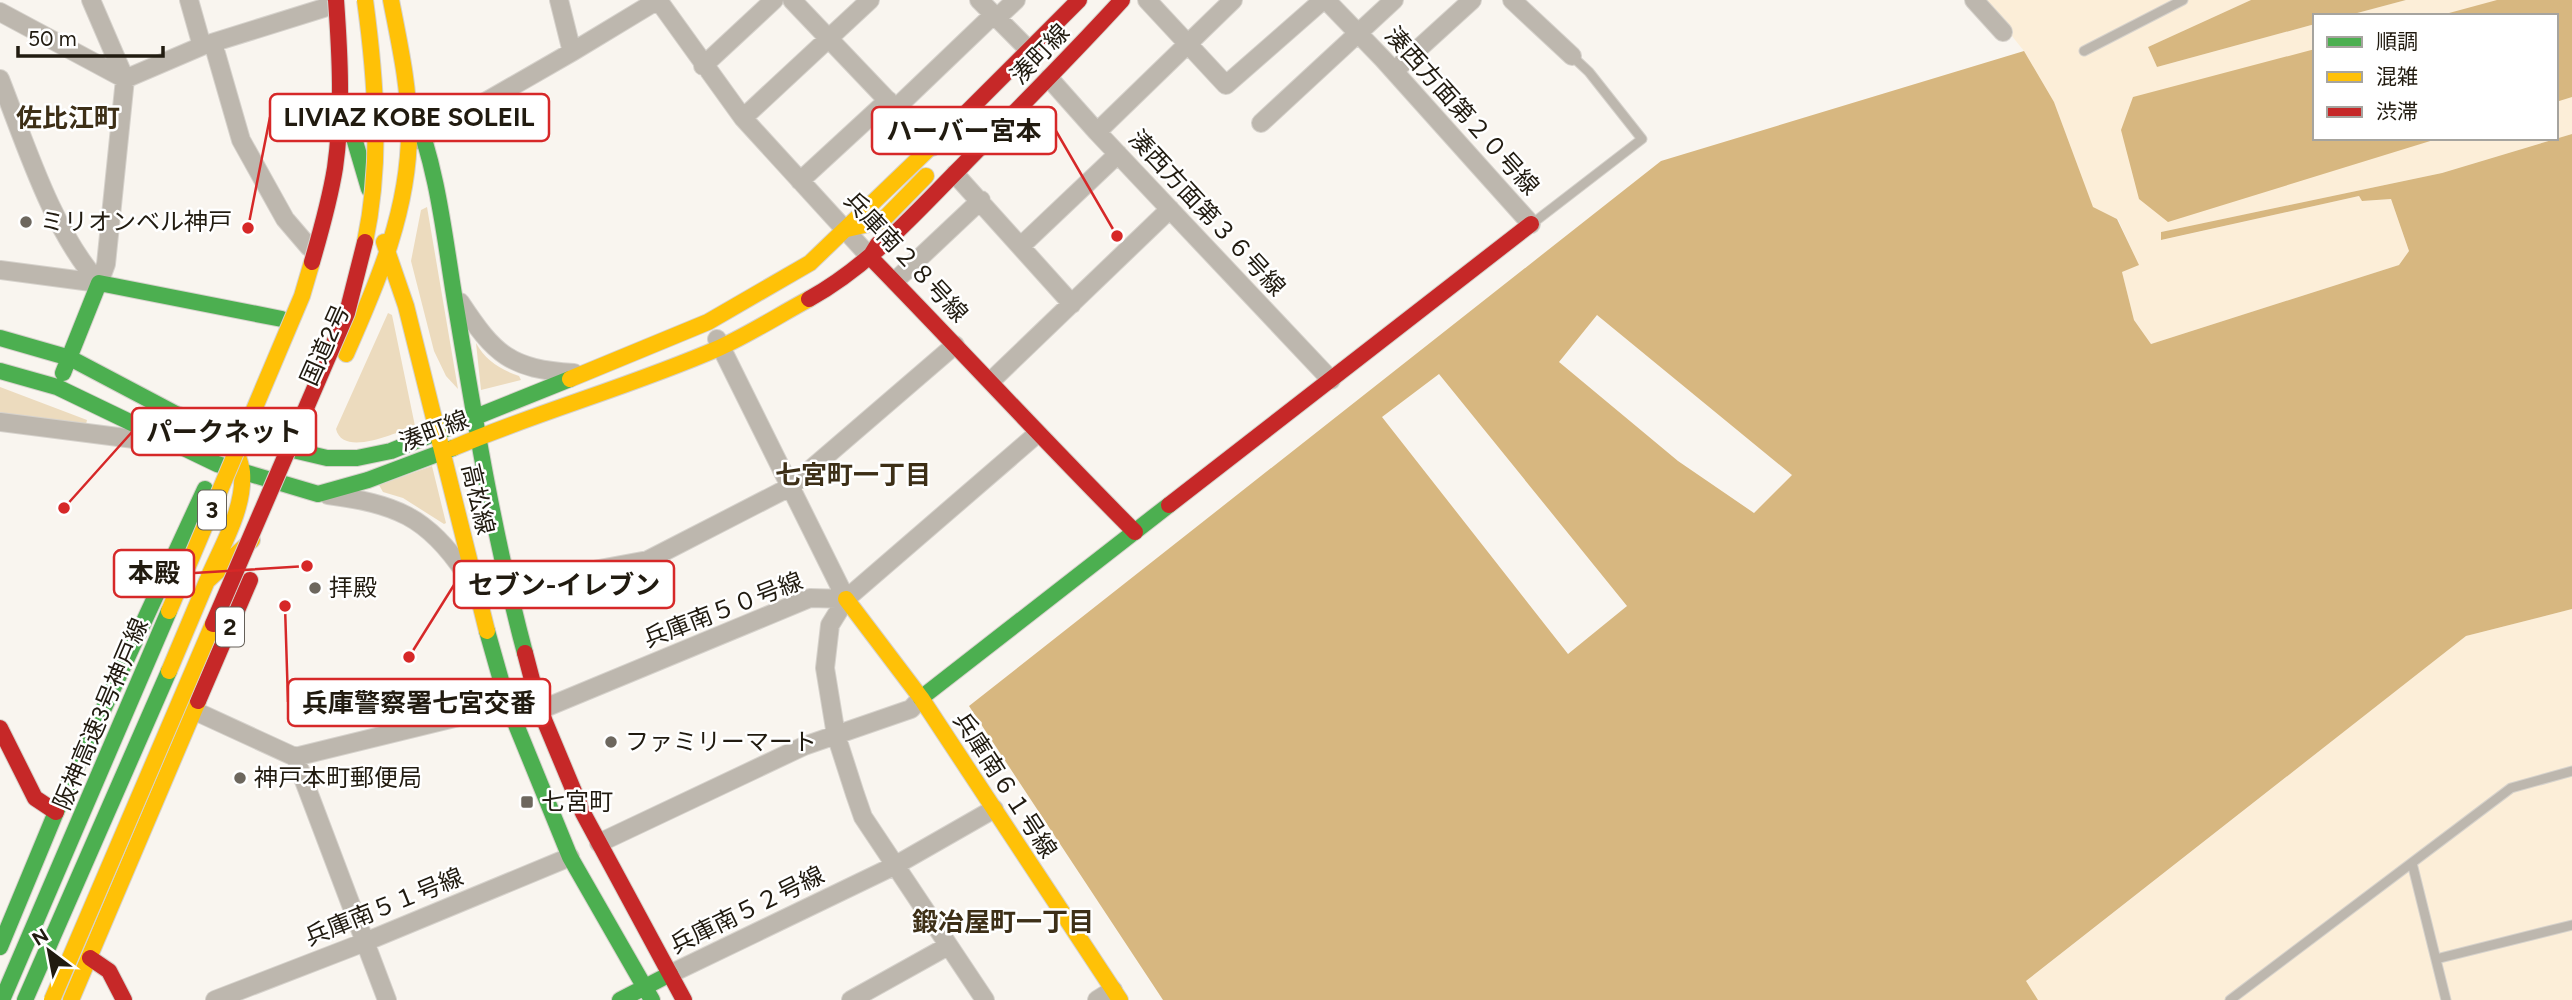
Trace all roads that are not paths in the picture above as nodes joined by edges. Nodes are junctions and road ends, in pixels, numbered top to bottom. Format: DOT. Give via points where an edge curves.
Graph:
graph roads {
  1 [pos="91,0"];
  2 [pos="189,0"];
  3 [pos="365,0"];
  4 [pos="391,0"];
  5 [pos="559,0"];
  6 [pos="658,0"];
  7 [pos="774,0"];
  8 [pos="792,0"];
  9 [pos="870,0"];
  10 [pos="979,0"];
  11 [pos="1016,0"];
  12 [pos="1079,0"];
  13 [pos="1108,0"];
  14 [pos="1122,0"];
  15 [pos="1147,0"];
  16 [pos="1233,0"];
  17 [pos="1325,0"];
  18 [pos="1394,0"];
  19 [pos="1472,0"];
  20 [pos="1512,0"];
  21 [pos="1974,0"];
  22 [pos="2183,0"];
  23 [pos="327,3"];
  24 [pos="0,12"];
  25 [pos="995,16"];
  26 [pos="2003,32"];
  27 [pos="1358,33"];
  28 [pos="828,38"];
  29 [pos="208,44"];
  30 [pos="1188,44"];
  31 [pos="1030,51"];
  32 [pos="2084,51"];
  33 [pos="572,52"];
  34 [pos="1572,56"];
  35 [pos="703,66"];
  36 [pos="334,68"];
  37 [pos="1394,71"];
  38 [pos="1049,78"];
  39 [pos="125,79"];
  40 [pos="1,86"];
  41 [pos="892,104"];
  42 [pos="1004,109"];
  43 [pos="743,118"];
  44 [pos="1261,122"];
  45 [pos="1097,132"];
  46 [pos="964,139"];
  47 [pos="417,141"];
  48 [pos="932,147"];
  49 [pos="1118,154"];
  50 [pos="936,166"];
  51 [pos="955,174"];
  52 [pos="800,181"];
  53 [pos="981,200"];
  54 [pos="1170,209"];
  55 [pos="1531,224"];
  56 [pos="846,229"];
  57 [pos="1021,246"];
  58 [pos="309,247"];
  59 [pos="387,253"];
  60 [pos="870,257"];
  61 [pos="0,270"];
  62 [pos="895,281"];
  63 [pos="99,283"];
  64 [pos="455,293"];
  65 [pos="1072,304"];
  66 [pos="282,319"];
  67 [pos="708,322"];
  68 [pos="0,338"];
  69 [pos="955,345"];
  70 [pos="721,347"];
  71 [pos="70,358"];
  72 [pos="0,371"];
  73 [pos="581,374"];
  74 [pos="1331,380"];
  75 [pos="992,381"];
  76 [pos="57,387"];
  77 [pos="475,418"];
  78 [pos="0,422"];
  79 [pos="439,433"];
  80 [pos="1037,434"];
  81 [pos="230,435"];
  82 [pos="478,438"];
  83 [pos="165,440"];
  84 [pos="444,452"];
  85 [pos="301,454"];
  86 [pos="218,464"];
  87 [pos="242,472"];
  88 [pos="289,487"];
  89 [pos="790,487"];
  90 [pos="318,494"];
  91 [pos="281,506"];
  92 [pos="1135,532"];
  93 [pos="207,581"];
  94 [pos="508,586"];
  95 [pos="475,587"];
  96 [pos="846,599"];
  97 [pos="921,698"];
  98 [pos="508,705"];
  99 [pos="540,710"];
  100 [pos="195,711"];
  101 [pos="0,728"];
  102 [pos="836,735"];
  103 [pos="295,757"];
  104 [pos="2572,771"];
  105 [pos="994,809"];
  106 [pos="56,812"];
  107 [pos="599,843"];
  108 [pos="570,858"];
  109 [pos="2412,863"];
  110 [pos="896,865"];
  111 [pos="2572,925"];
  112 [pos="1,940"];
  113 [pos="365,942"];
  114 [pos="948,946"];
  115 [pos="90,958"];
  116 [pos="2436,959"];
  117 [pos="670,974"];
  118 [pos="648,994"];
  119 [pos="1116,995"];
  120 [pos="2,1000"];
  121 [pos="25,1000"];
  122 [pos="52,1000"];
  123 [pos="71,1000"];
  124 [pos="124,1000"];
  125 [pos="215,1000"];
  126 [pos="387,1000"];
  127 [pos="620,1000"];
  128 [pos="684,1000"];
  129 [pos="851,1000"];
  130 [pos="985,1000"];
  131 [pos="1097,1000"];
  132 [pos="2230,1000"];
  133 [pos="2446,1000"];
  1 -- 39 [label="street"];
  2 -- 29 [label="street"];
  3 -- 122 [label="main road, 3, bridge" via="376,80 376,173 362,261 347,313"];
  4 -- 47 [label="main road, 国道2号 / 2"];
  5 -- 33 [label="street"];
  6 -- 33 [label="street"];
  6 -- 35 [label="street, 兵庫南２８号線"];
  7 -- 35 [label="street"];
  8 -- 28 [label="street"];
  9 -- 28 [label="street"];
  10 -- 25 [label="street"];
  11 -- 25 [label="street"];
  12 -- 31 [label="main road, 湊町線"];
  13 -- 42 [label="main road, 湊町線"];
  14 -- 38 [label="main road, 湊町線"];
  15 -- 30 [label="street"];
  16 -- 30 [label="street"];
  17 -- 27 [label="street, 湊西方面第２０号線"];
  17 -- 30 [label="street" via="1226,85"];
  18 -- 27 [label="street"];
  19 -- 37 [label="street"];
  20 -- 34 [label="street"];
  21 -- 26 [label="street"];
  22 -- 32 [label="lane"];
  23 -- 29 [label="street"];
  23 -- 36 [label="main road, 国道2号"];
  23 -- 120 [label="main road, 阪神高速3号神戸線 / 3, bridge" via="341,58 340,111 335,168 302,296"];
  24 -- 39 [label="street"];
  25 -- 31 [label="street"];
  25 -- 41 [label="street"];
  27 -- 37 [label="street, 湊西方面第２０号線"];
  27 -- 44 [label="street"];
  28 -- 41 [label="street"];
  28 -- 43 [label="street"];
  29 -- 39 [label="street"];
  29 -- 58 [label="street" via="242,140 285,219"];
  30 -- 45 [label="street"];
  31 -- 48 [label="main road, 湊町線"];
  33 -- 47 [label="street"];
  34 -- 55 [label="lane" via="1642,139"];
  35 -- 43 [label="street, 兵庫南２８号線"];
  36 -- 58 [label="main road, 国道2号" via="333,143 325,202"];
  36 -- 59 [label="main road, 高松線"];
  37 -- 55 [label="street, 湊西方面第２０号線"];
  38 -- 45 [label="street, 湊西方面第３６号線"];
  38 -- 51 [label="main road, 湊町線"];
  39 -- 63 [label="street" via="106,264"];
  40 -- 63 [label="street" via="80,262"];
  41 -- 48 [label="street"];
  41 -- 52 [label="street"];
  42 -- 46 [label="main road, 湊町線"];
  42 -- 60 [label="main road, 湊町線" via="889,227"];
  43 -- 52 [label="street, 兵庫南２８号線"];
  45 -- 49 [label="street, 湊西方面第３６号線"];
  47 -- 59 [label="main road, 国道2号 / 2"];
  47 -- 64 [label="main road, 高松線"];
  48 -- 56 [label="main road, 湊町線"];
  49 -- 54 [label="street, 湊西方面第３６号線"];
  49 -- 57 [label="street"];
  50 -- 56 [label="main road" via="882,221"];
  51 -- 53 [label="street"];
  51 -- 60 [label="main road, 湊町線"];
  52 -- 56 [label="street, 兵庫南２８号線"];
  53 -- 57 [label="street"];
  53 -- 62 [label="street"];
  54 -- 65 [label="street"];
  54 -- 74 [label="street, 湊西方面第３６号線"];
  55 -- 74 [label="main road"];
  56 -- 60 [label="street, 兵庫南２８号線"];
  56 -- 67 [label="main road, 湊町線" via="810,263"];
  57 -- 65 [label="street"];
  58 -- 66 [label="main road, 国道2号"];
  59 -- 79 [label="main road, 高松線" via="406,306"];
  59 -- 85 [label="main road, 国道2号 / 2"];
  60 -- 62 [label="main road, 兵庫南２８号線"];
  60 -- 70 [label="main road, 湊町線" via="825,290"];
  61 -- 63 [label="street"];
  62 -- 69 [label="main road, 兵庫南２８号線"];
  63 -- 66 [label="main road"];
  63 -- 71 [label="main road"];
  64 -- 73 [label="street" via="493,347 513,362 543,371"];
  64 -- 77 [label="main road, 高松線"];
  65 -- 75 [label="street"];
  66 -- 81 [label="main road, 国道2号"];
  67 -- 70 [label="street"];
  67 -- 73 [label="main road, 湊町線"];
  68 -- 71 [label="main road, 湊町線"];
  69 -- 75 [label="main road, 兵庫南２８号線"];
  69 -- 89 [label="street"];
  70 -- 82 [label="main road, 湊町線"];
  70 -- 89 [label="street"];
  71 -- 76 [label="main road"];
  71 -- 81 [label="main road, 湊町線" via="176,414"];
  72 -- 76 [label="main road, 湊町線"];
  73 -- 77 [label="main road, 湊町線"];
  74 -- 92 [label="main road"];
  75 -- 80 [label="main road, 兵庫南２８号線"];
  76 -- 83 [label="main road, 湊町線"];
  77 -- 79 [label="main road, 湊町線"];
  77 -- 82 [label="main road, 高松線"];
  78 -- 83 [label="street"];
  79 -- 84 [label="main road, 高松線"];
  79 -- 85 [label="main road, 湊町線" via="391,452 357,458"];
  80 -- 92 [label="main road, 兵庫南２８号線"];
  80 -- 96 [label="street"];
  81 -- 85 [label="main road, 湊町線"];
  81 -- 86 [label="main road, 国道2号"];
  81 -- 87 [label="main road"];
  82 -- 84 [label="main road, 湊町線"];
  82 -- 94 [label="main road, 高松線"];
  83 -- 86 [label="main road, 湊町線"];
  84 -- 90 [label="main road, 湊町線"];
  84 -- 95 [label="main road, 高松線"];
  85 -- 88 [label="main road, 国道2号 / 2"];
  86 -- 87 [label="main road, 湊町線"];
  86 -- 106 [label="main road, 国道2号"];
  87 -- 88 [label="main road, 湊町線"];
  87 -- 93 [label="main road" via="234,513"];
  88 -- 90 [label="main road, 湊町線"];
  88 -- 91 [label="main road, 国道2号 / 2"];
  89 -- 94 [label="street" via="648,559"];
  89 -- 96 [label="street"];
  90 -- 95 [label="street" via="363,500 419,522 447,546"];
  91 -- 93 [label="main road" via="241,552"];
  91 -- 100 [label="main road, 国道2号 / 2"];
  92 -- 97 [label="main road"];
  93 -- 121 [label="main road"];
  94 -- 99 [label="main road, 高松線"];
  95 -- 98 [label="main road, 高松線"];
  96 -- 97 [label="main road, 兵庫南６１号線"];
  96 -- 99 [label="street, 兵庫南５０号線" via="810,598"];
  96 -- 102 [label="street" via="830,625 825,668"];
  97 -- 102 [label="street" via="911,709"];
  97 -- 105 [label="main road, 兵庫南６１号線"];
  98 -- 103 [label="street"];
  98 -- 108 [label="main road, 高松線"];
  99 -- 107 [label="main road, 高松線"];
  100 -- 103 [label="street"];
  100 -- 115 [label="main road, 国道2号 / 2"];
  101 -- 106 [label="main road" via="35,798"];
  102 -- 107 [label="street"];
  102 -- 110 [label="street" via="863,817"];
  103 -- 113 [label="street"];
  104 -- 109 [label="lane" via="2511,788"];
  105 -- 110 [label="street, 兵庫南５２号線"];
  105 -- 119 [label="main road, 兵庫南６１号線"];
  106 -- 112 [label="main road, 国道2号"];
  107 -- 117 [label="main road, 高松線"];
  108 -- 113 [label="street, 兵庫南５１号線"];
  108 -- 118 [label="main road, 高松線"];
  109 -- 116 [label="lane"];
  109 -- 132 [label="lane"];
  110 -- 114 [label="street"];
  110 -- 117 [label="street, 兵庫南５２号線"];
  111 -- 116 [label="lane"];
  113 -- 125 [label="street, 兵庫南５１号線"];
  113 -- 126 [label="street"];
  114 -- 129 [label="street"];
  114 -- 130 [label="street"];
  115 -- 123 [label="main road, 国道2号 / 2"];
  115 -- 124 [label="main road" via="109,971"];
  116 -- 133 [label="lane"];
  117 -- 118 [label="main road, 兵庫南５２号線"];
  117 -- 128 [label="main road, 高松線"];
  118 -- 127 [label="main road, 兵庫南５２号線"];
  119 -- 131 [label="street"];
}
